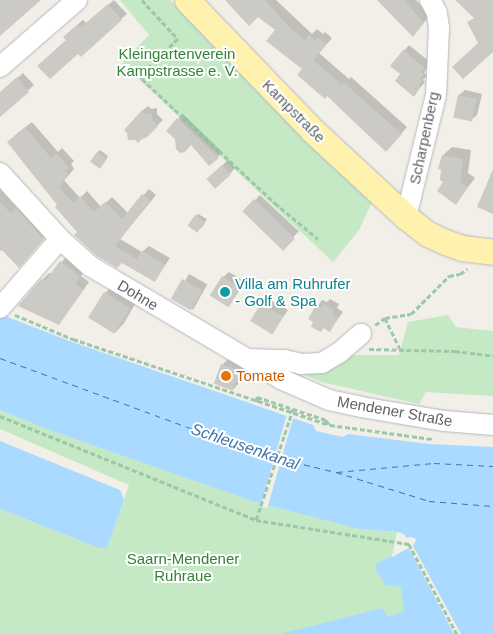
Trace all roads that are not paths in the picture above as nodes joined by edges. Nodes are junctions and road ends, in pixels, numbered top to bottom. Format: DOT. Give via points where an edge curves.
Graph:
graph roads {
  1 [pos="76,0"];
  2 [pos="187,0"];
  3 [pos="430,0"];
  4 [pos="0,66"];
  5 [pos="0,173"];
  6 [pos="406,217"];
  7 [pos="60,239"];
  8 [pos="493,252"];
  9 [pos="5,310"];
  10 [pos="361,334"];
  11 [pos="246,359"];
  12 [pos="299,388"];
  13 [pos="493,424"];
  1 -- 4 [label="street"];
  2 -- 6 [label="main road, Kampstraße" via="312,130"];
  3 -- 6 [label="street, Scharpenberg" via="437,13 439,28 436,95"];
  5 -- 7 [label="street, Dohne"];
  6 -- 8 [label="main road, Kampstraße" via="444,242"];
  7 -- 9 [label="street"];
  7 -- 11 [label="street, Dohne" via="90,266"];
  10 -- 11 [label="street" via="322,363"];
  11 -- 12 [label="street, Dohne"];
  12 -- 13 [label="street, Mendener Straße" via="329,400 361,407 445,421"];
}
